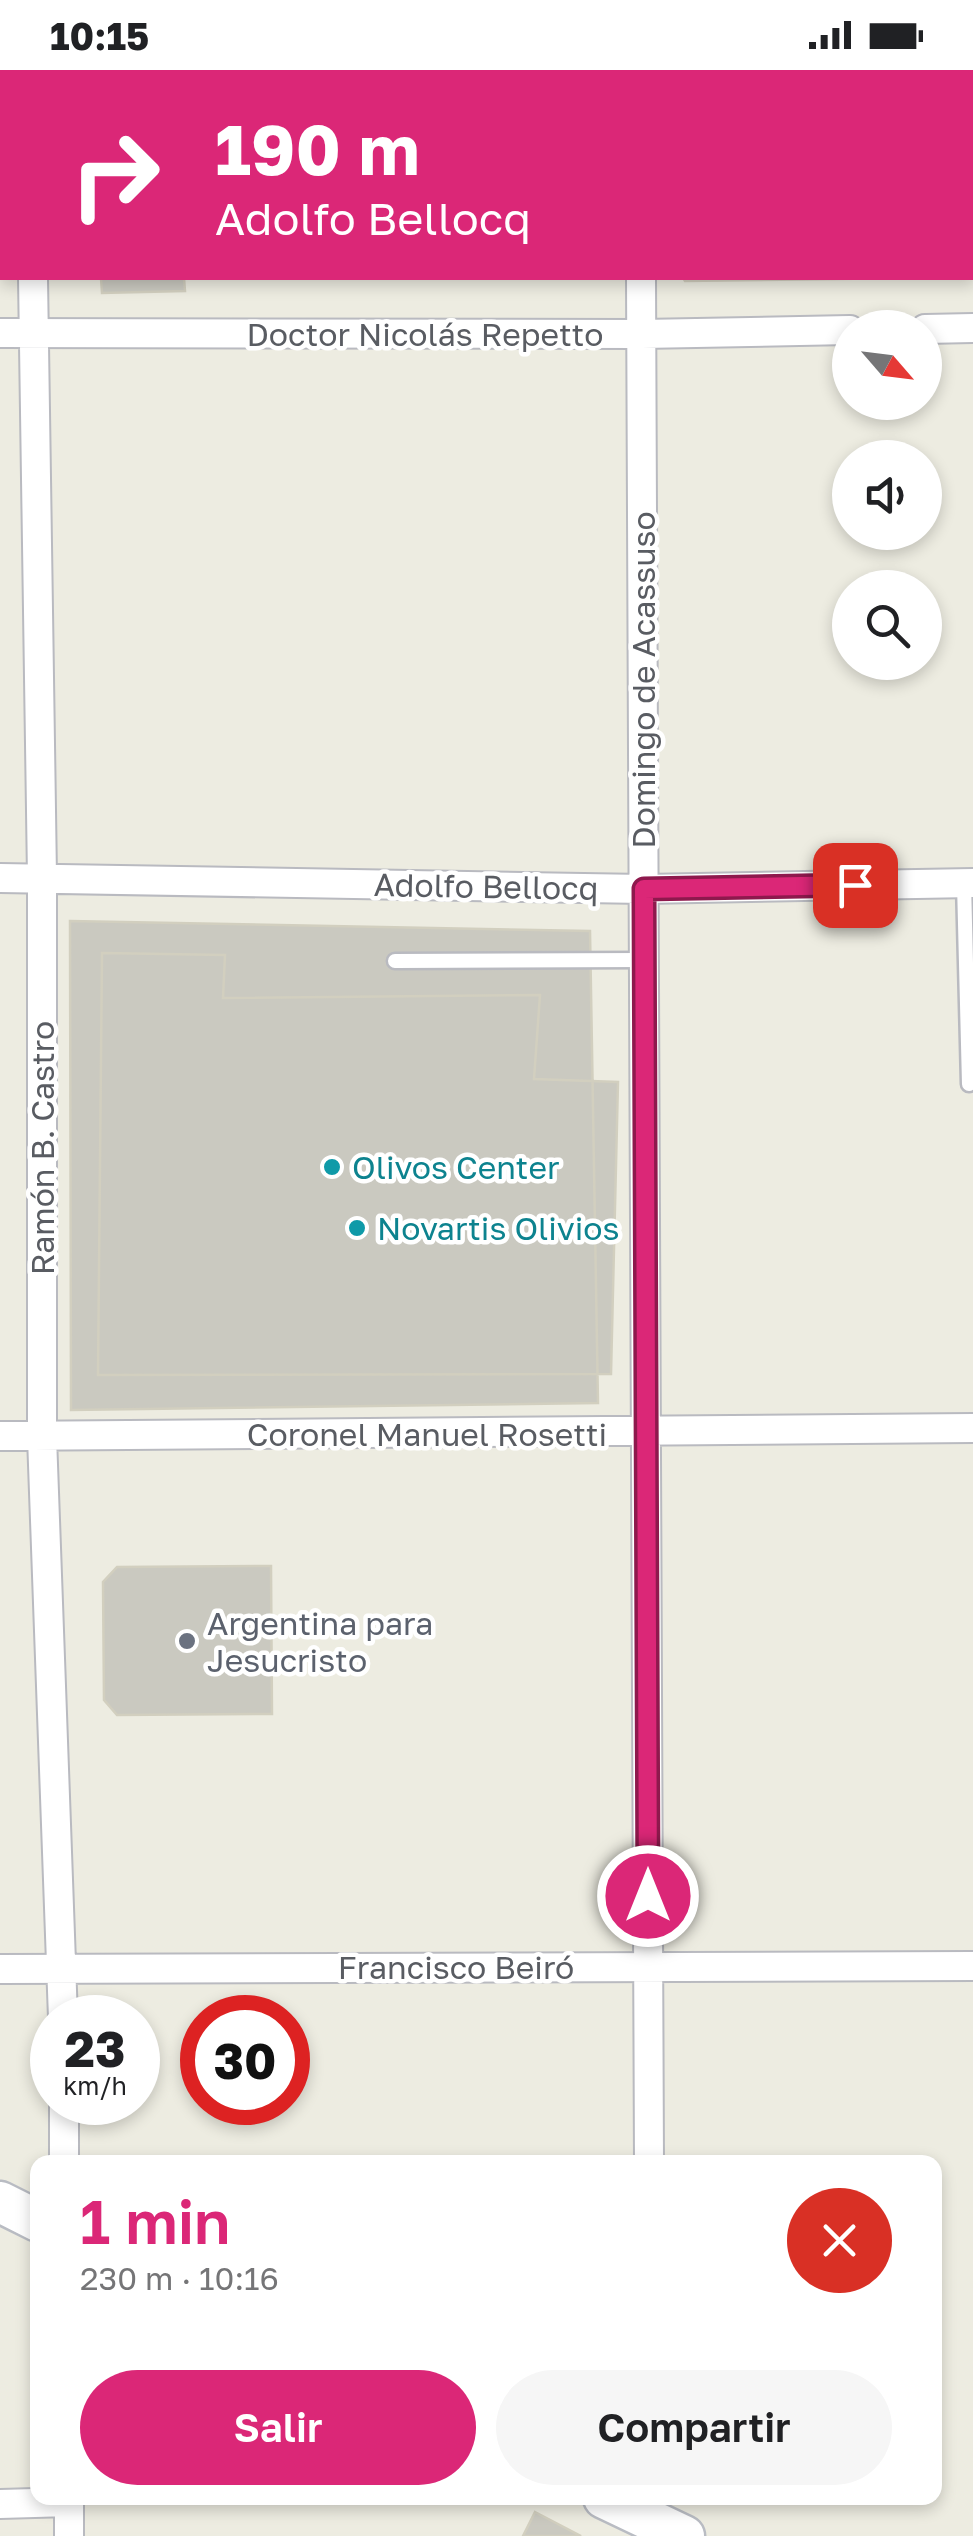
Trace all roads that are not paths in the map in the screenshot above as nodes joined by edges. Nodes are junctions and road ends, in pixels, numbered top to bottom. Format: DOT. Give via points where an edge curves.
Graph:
graph roads {
  1 [pos="33,280"];
  2 [pos="642,280"];
  3 [pos="973,328"];
  4 [pos="942,329"];
  5 [pos="832,330"];
  6 [pos="0,333"];
  7 [pos="34,334"];
  8 [pos="642,334"];
  9 [pos="42,877"];
  10 [pos="0,878"];
  11 [pos="968,883"];
  12 [pos="644,889"];
  13 [pos="396,960"];
  14 [pos="644,960"];
  15 [pos="970,1084"];
  16 [pos="973,1428"];
  17 [pos="646,1432"];
  18 [pos="0,1436"];
  19 [pos="42,1437"];
  20 [pos="648,1966"];
  21 [pos="973,1966"];
  22 [pos="0,1969"];
  23 [pos="62,1969"];
  24 [pos="62,1995"];
  25 [pos="64,2125"];
  26 [pos="64,2155"];
  27 [pos="650,2155"];
  28 [pos="0,2202"];
  29 [pos="30,2217"];
  30 [pos="30,2502"];
  31 [pos="0,2504"];
  32 [pos="69,2505"];
  33 [pos="620,2505"];
  34 [pos="659,2522"];
  35 [pos="70,2536"];
  1 -- 7 [label="street, Ramón B. Castro"];
  2 -- 8 [label="street, Domingo de Acassuso"];
  3 -- 4 [label="street"];
  5 -- 8 [label="street, Doctor Nicolás Repetto"];
  6 -- 7 [label="street, Doctor Nicolás Repetto"];
  7 -- 8 [label="street, Doctor Nicolás Repetto"];
  7 -- 9 [label="street, Ramón B. Castro"];
  8 -- 12 [label="street, Domingo de Acassuso"];
  9 -- 10 [label="street, Adolfo Bellocq"];
  9 -- 12 [label="street, Adolfo Bellocq"];
  9 -- 19 [label="street, Ramón B. Castro"];
  11 -- 12 [label="street, Adolfo Bellocq"];
  11 -- 15 [label="lane"];
  12 -- 14 [label="street, Domingo de Acassuso"];
  13 -- 14 [label="lane"];
  14 -- 17 [label="street, Domingo de Acassuso"];
  16 -- 17 [label="street, Coronel Manuel Rosetti"];
  17 -- 19 [label="street, Coronel Manuel Rosetti"];
  17 -- 20 [label="street, Domingo de Acassuso"];
  18 -- 19 [label="street, Coronel Manuel Rosetti"];
  19 -- 23 [label="street, Ramón B. Castro"];
  20 -- 21 [label="street, Francisco Beiró"];
  20 -- 23 [label="street, Francisco Beiró"];
  20 -- 27 [label="street, Domingo de Acassuso"];
  22 -- 23 [label="street, Francisco Beiró"];
  23 -- 24 [label="street, Ramón B. Castro"];
  25 -- 26 [label="street"];
  28 -- 29 [label="main road"];
  30 -- 31 [label="street"];
  32 -- 35 [label="street"];
  33 -- 34 [label="main road"];
}
